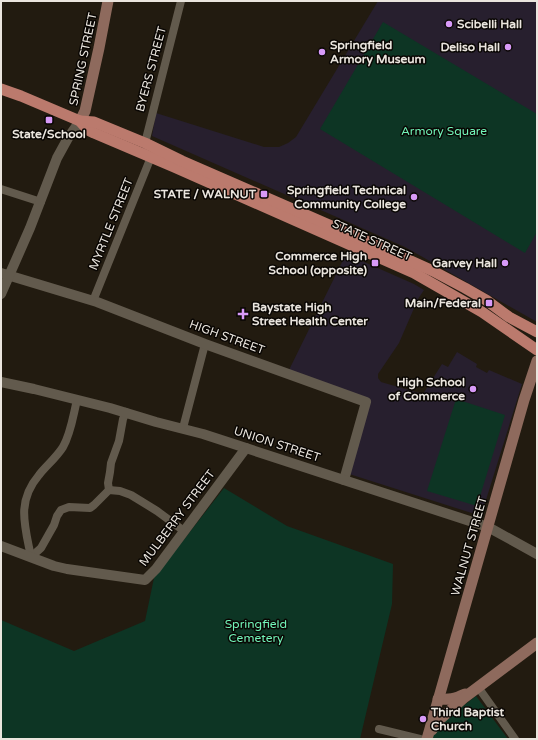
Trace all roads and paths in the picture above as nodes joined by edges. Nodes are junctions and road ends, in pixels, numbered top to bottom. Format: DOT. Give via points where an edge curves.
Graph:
graph roads {
  1 [pos="108,1"];
  2 [pos="181,1"];
  3 [pos="1,89"];
  4 [pos="80,121"];
  5 [pos="145,143"];
  6 [pos="151,157"];
  7 [pos="1,189"];
  8 [pos="41,202"];
  9 [pos="5,274"];
  10 [pos="465,288"];
  11 [pos="1,294"];
  12 [pos="459,299"];
  13 [pos="93,301"];
  14 [pos="537,332"];
  15 [pos="205,344"];
  16 [pos="537,350"];
  17 [pos="537,360"];
  18 [pos="1,382"];
  19 [pos="77,400"];
  20 [pos="126,412"];
  21 [pos="183,428"];
  22 [pos="246,448"];
  23 [pos="344,480"];
  24 [pos="109,490"];
  25 [pos="488,527"];
  26 [pos="184,531"];
  27 [pos="1,546"];
  28 [pos="537,554"];
  29 [pos="31,557"];
  30 [pos="537,643"];
  31 [pos="478,687"];
  32 [pos="438,699"];
  33 [pos="379,729"];
  34 [pos="420,739"];
  35 [pos="427,739"];
  36 [pos="515,739"];
  1 -- 4 [label="main road, SPRING STREET" via="87,103"];
  2 -- 5 [label="street, BYERS STREET"];
  3 -- 4 [label="main road, STATE STREET"];
  4 -- 5 [label="main road, STATE STREET" via="94,122"];
  4 -- 6 [label="main road, STATE STREET" via="88,130"];
  4 -- 8 [label="street" via="57,158"];
  5 -- 10 [label="main road, STATE STREET" via="382,248"];
  6 -- 12 [label="main road, STATE STREET" via="414,273"];
  6 -- 13 [label="street, MYRTLE STREET"];
  7 -- 8 [label="street"];
  8 -- 9 [label="street"];
  9 -- 11 [label="street"];
  9 -- 13 [label="street, HIGH STREET"];
  10 -- 12 [label="main road"];
  10 -- 14 [label="main road, STATE STREET"];
  12 -- 16 [label="main road, STATE STREET"];
  13 -- 15 [label="street, HIGH STREET"];
  15 -- 21 [label="street"];
  15 -- 23 [label="street, HIGH STREET" via="366,402"];
  17 -- 25 [label="main road, WALNUT STREET"];
  18 -- 19 [label="street, UNION STREET"];
  19 -- 20 [label="street, UNION STREET"];
  19 -- 29 [label="street" via="64,445 34,481 27,494 24,518"];
  20 -- 21 [label="street, UNION STREET"];
  20 -- 24 [label="street" via="111,463"];
  21 -- 22 [label="street, UNION STREET"];
  22 -- 23 [label="street, UNION STREET"];
  22 -- 26 [label="street, MULBERRY STREET"];
  23 -- 25 [label="street, UNION STREET"];
  24 -- 26 [label="street" via="131,495"];
  24 -- 29 [label="street" via="90,508 69,507 61,510 41,548"];
  25 -- 28 [label="street, UNION STREET"];
  25 -- 32 [label="main road, WALNUT STREET"];
  26 -- 29 [label="street, MULBERRY STREET" via="145,580 67,569"];
  27 -- 29 [label="street, MULBERRY STREET"];
  30 -- 31 [label="main road"];
  31 -- 32 [label="main road" via="455,699"];
  31 -- 35 [label="main road" via="438,721"];
  31 -- 36 [label="street"];
  32 -- 35 [label="main road, WALNUT STREET"];
  33 -- 34 [label="street"];
}
